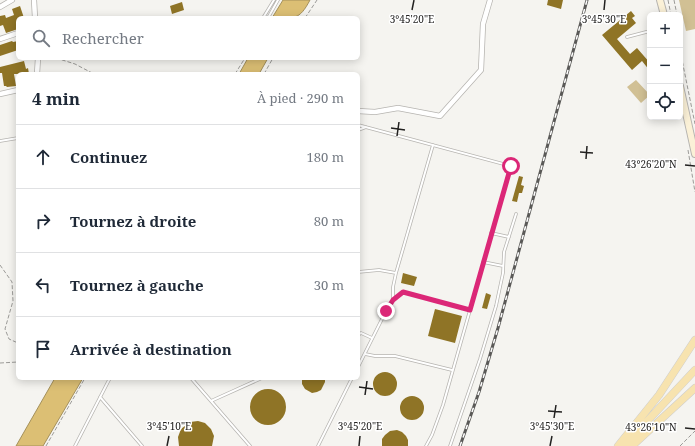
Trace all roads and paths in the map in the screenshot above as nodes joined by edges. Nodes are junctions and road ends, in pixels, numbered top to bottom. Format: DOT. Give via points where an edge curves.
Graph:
graph roads {
  1 [pos="12,0"];
  2 [pos="34,0"];
  3 [pos="274,0"];
  4 [pos="278,0"];
  5 [pos="317,0"];
  6 [pos="490,0"];
  7 [pos="660,0"];
  8 [pos="668,0"];
  9 [pos="674,0"];
  10 [pos="0,6"];
  11 [pos="676,8"];
  12 [pos="670,11"];
  13 [pos="663,12"];
  14 [pos="677,12"];
  15 [pos="35,16"];
  16 [pos="264,16"];
  17 [pos="269,16"];
  18 [pos="306,16"];
  19 [pos="647,32"];
  20 [pos="16,34"];
  21 [pos="627,37"];
  22 [pos="0,39"];
  23 [pos="38,60"];
  24 [pos="62,60"];
  25 [pos="244,60"];
  26 [pos="272,60"];
  27 [pos="683,65"];
  28 [pos="37,72"];
  29 [pos="91,72"];
  30 [pos="236,72"];
  31 [pos="265,72"];
  32 [pos="16,90"];
  33 [pos="0,94"];
  34 [pos="683,100"];
  35 [pos="360,111"];
  36 [pos="695,124"];
  37 [pos="360,126"];
  38 [pos="366,127"];
  39 [pos="360,129"];
  40 [pos="16,138"];
  41 [pos="0,141"];
  42 [pos="433,145"];
  43 [pos="695,154"];
  44 [pos="516,214"];
  45 [pos="491,233"];
  46 [pos="509,237"];
  47 [pos="483,262"];
  48 [pos="0,265"];
  49 [pos="503,266"];
  50 [pos="360,272"];
  51 [pos="396,273"];
  52 [pos="393,300"];
  53 [pos="470,310"];
  54 [pos="360,334"];
  55 [pos="372,338"];
  56 [pos="695,340"];
  57 [pos="16,342"];
  58 [pos="365,354"];
  59 [pos="16,362"];
  60 [pos="0,363"];
  61 [pos="360,363"];
  62 [pos="452,370"];
  63 [pos="695,370"];
  64 [pos="84,380"];
  65 [pos="109,380"];
  66 [pos="193,380"];
  67 [pos="258,380"];
  68 [pos="351,380"];
  69 [pos="695,388"];
  70 [pos="100,397"];
  71 [pos="211,401"];
  72 [pos="695,431"];
  73 [pos="46,446"];
  74 [pos="75,446"];
  75 [pos="142,446"];
  76 [pos="250,446"];
  77 [pos="318,446"];
  78 [pos="426,446"];
  79 [pos="450,446"];
  80 [pos="618,446"];
  81 [pos="624,446"];
  82 [pos="632,446"];
  83 [pos="680,446"];
  1 -- 10 [label="street"];
  2 -- 15 [label="street"];
  3 -- 16 [label="lane"];
  4 -- 17 [label="lane"];
  5 -- 18 [label="path"];
  6 -- 35 [label="street" via="483,24 481,70 440,116 398,108 375,112"];
  7 -- 13 [label="main road"];
  8 -- 12 [label="path"];
  9 -- 11 [label="path"];
  11 -- 12 [label="path"];
  11 -- 14 [label="path"];
  19 -- 21 [label="lane"];
  20 -- 22 [label="street"];
  23 -- 28 [label="street"];
  24 -- 29 [label="path"];
  25 -- 30 [label="path"];
  26 -- 31 [label="path"];
  27 -- 36 [label="path"];
  32 -- 33 [label="street"];
  34 -- 43 [label="main road"];
  37 -- 38 [label="lane"];
  38 -- 39 [label="lane"];
  38 -- 42 [label="lane"];
  40 -- 41 [label="lane"];
  42 -- 45 [label="lane" via="511,166"];
  42 -- 51 [label="lane"];
  44 -- 46 [label="lane"];
  45 -- 46 [label="lane"];
  45 -- 47 [label="lane"];
  46 -- 49 [label="lane"];
  47 -- 49 [label="lane"];
  47 -- 53 [label="lane"];
  48 -- 57 [label="path" via="12,282 13,301 5,329 9,339"];
  49 -- 79 [label="lane" via="494,314"];
  50 -- 51 [label="lane" via="379,270"];
  51 -- 52 [label="lane"];
  52 -- 53 [label="lane" via="403,292"];
  52 -- 55 [label="lane"];
  53 -- 62 [label="lane"];
  54 -- 55 [label="lane"];
  55 -- 58 [label="lane"];
  56 -- 80 [label="main road" via="659,395"];
  58 -- 61 [label="lane"];
  58 -- 62 [label="lane" via="395,356"];
  59 -- 60 [label="path"];
  62 -- 78 [label="lane" via="443,405"];
  63 -- 81 [label="main road"];
  64 -- 73 [label="path"];
  65 -- 70 [label="lane"];
  66 -- 71 [label="lane"];
  67 -- 71 [label="lane"];
  68 -- 77 [label="lane"];
  69 -- 82 [label="main road"];
  70 -- 74 [label="lane"];
  70 -- 75 [label="lane"];
  71 -- 76 [label="lane"];
  72 -- 83 [label="path"];
}
